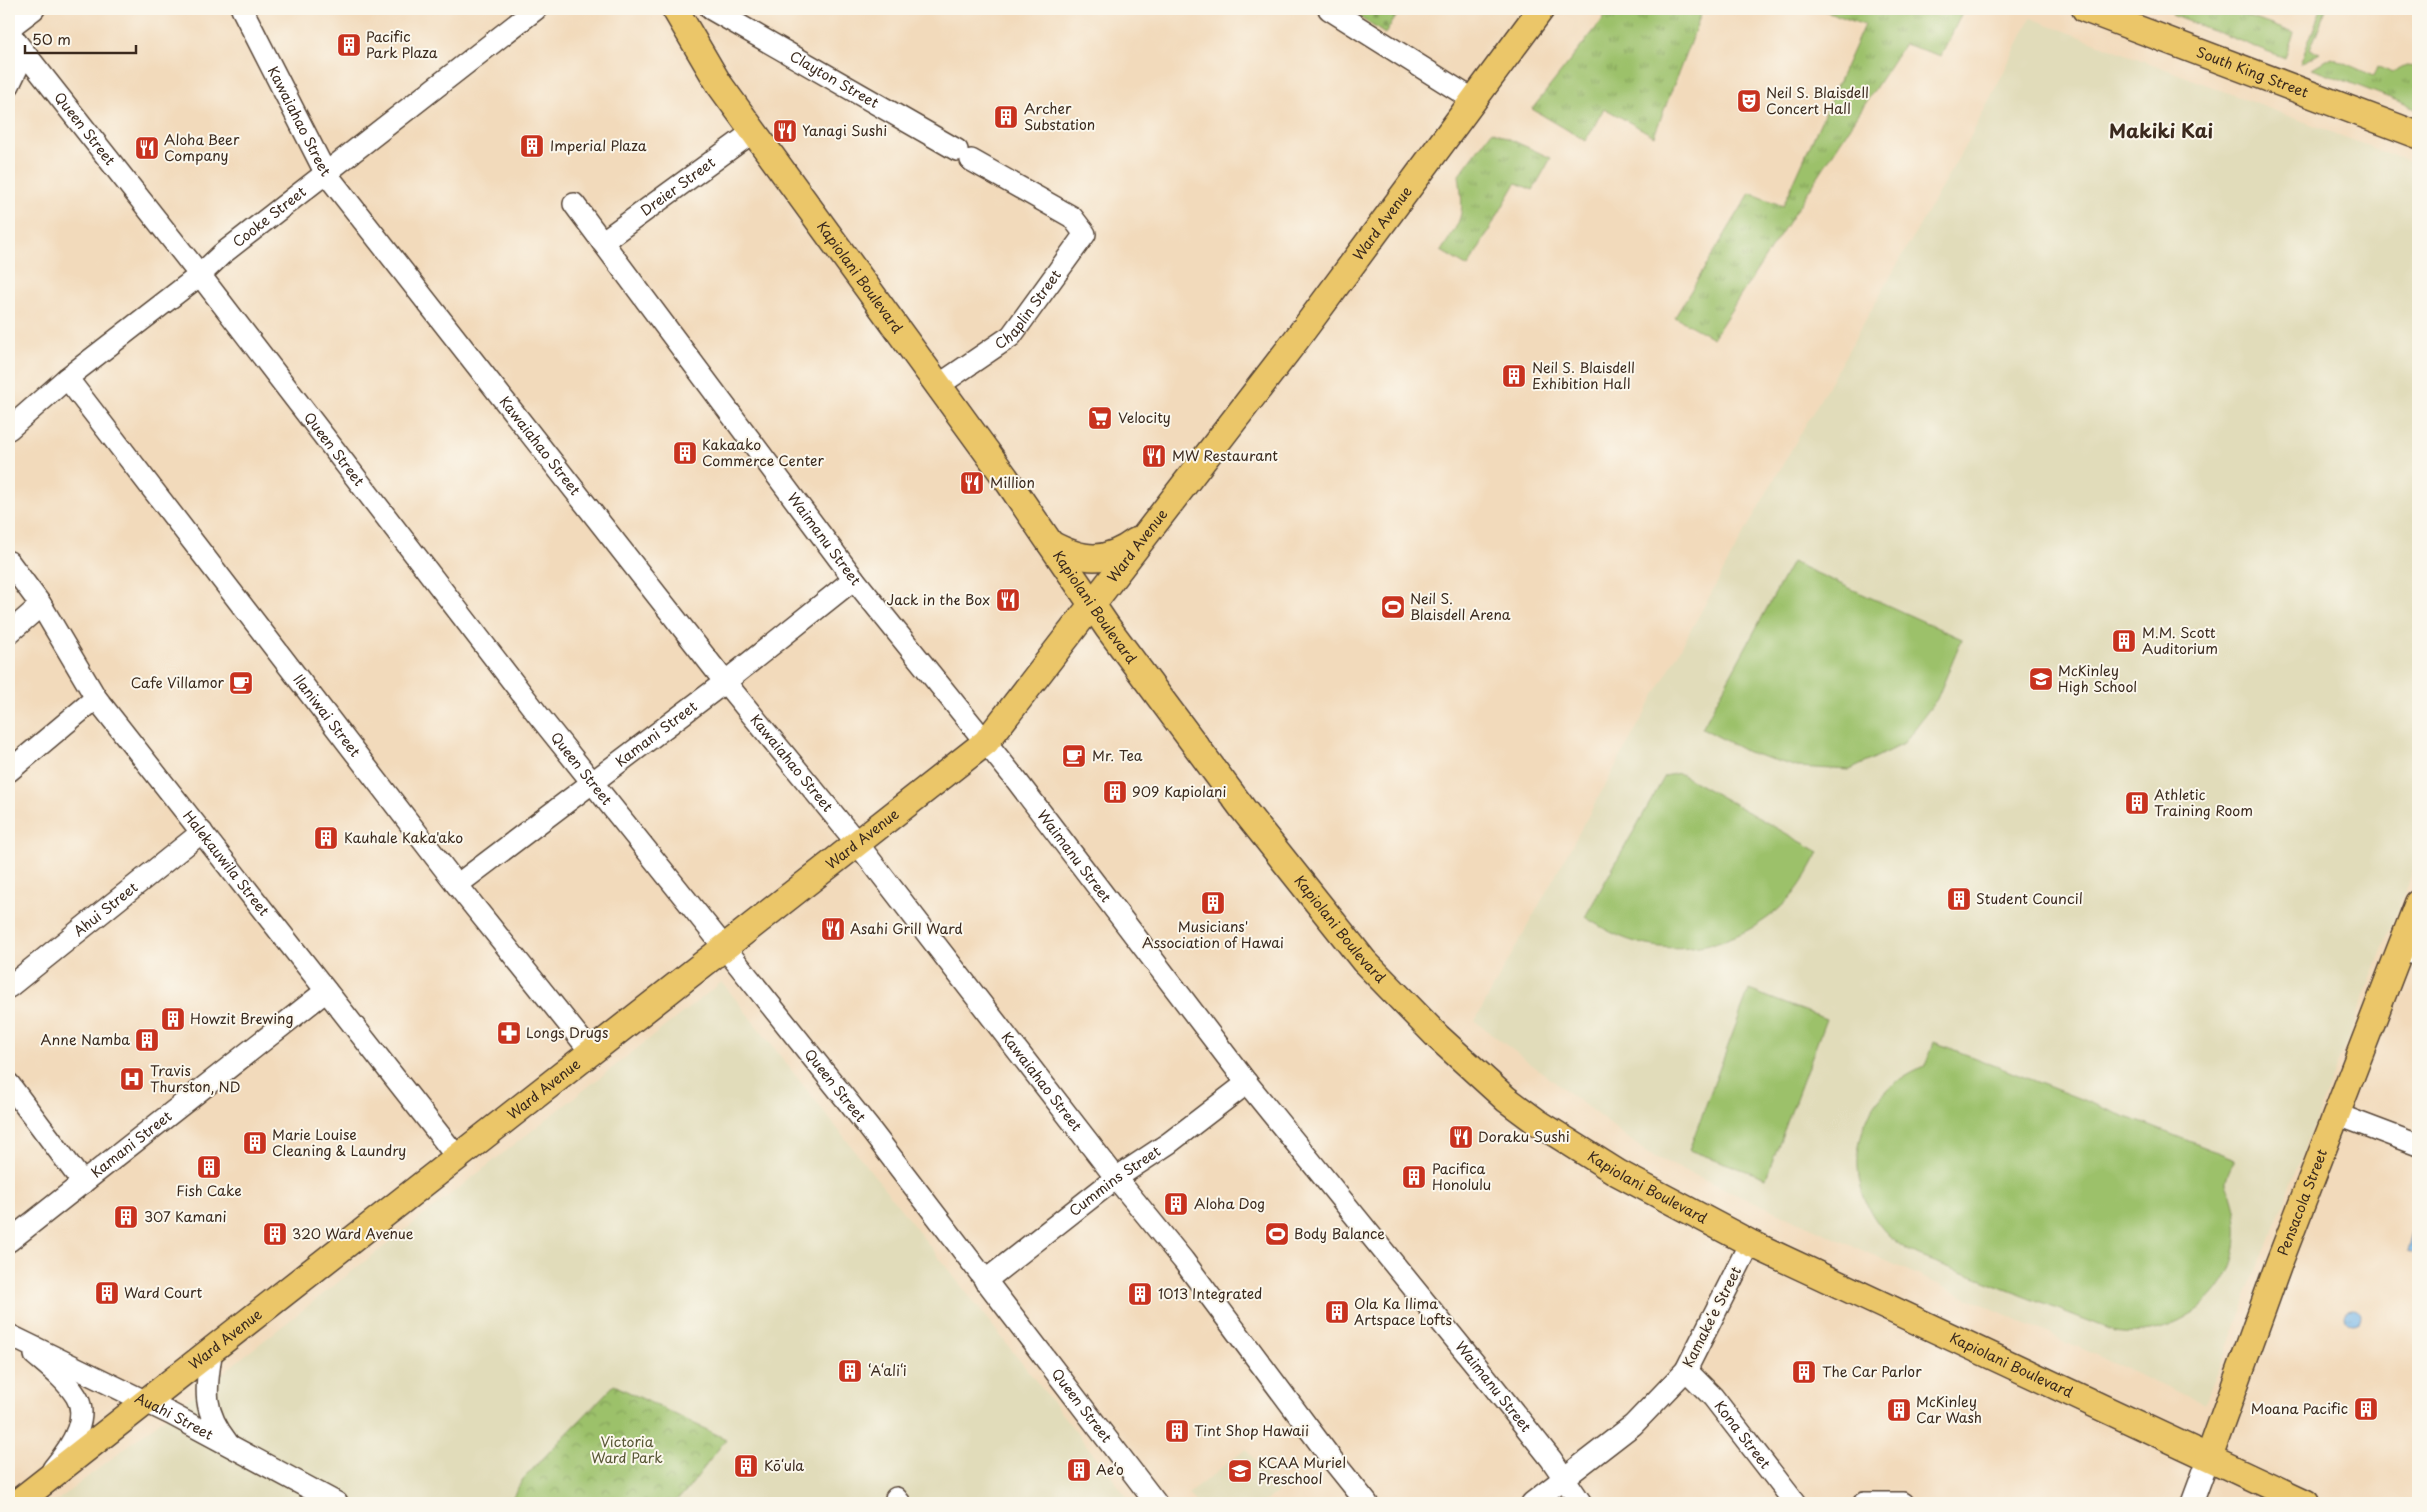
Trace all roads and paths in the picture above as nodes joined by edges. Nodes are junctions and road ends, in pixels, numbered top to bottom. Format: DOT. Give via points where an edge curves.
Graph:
graph roads {
  1 [pos="34,9"];
  2 [pos="242,9"];
  3 [pos="536,9"];
  4 [pos="675,9"];
  5 [pos="711,9"];
  6 [pos="1329,9"];
  7 [pos="1541,9"];
  8 [pos="2085,9"];
  9 [pos="9,28"];
  10 [pos="9,33"];
  11 [pos="24,54"];
  12 [pos="9,85"];
  13 [pos="1472,99"];
  14 [pos="754,131"];
  15 [pos="2418,135"];
  16 [pos="325,172"];
  17 [pos="574,204"];
  18 [pos="1072,217"];
  19 [pos="602,242"];
  20 [pos="200,275"];
  21 [pos="67,378"];
  22 [pos="938,385"];
  23 [pos="9,429"];
  24 [pos="1151,526"];
  25 [pos="1051,544"];
  26 [pos="9,562"];
  27 [pos="854,580"];
  28 [pos="1091,604"];
  29 [pos="41,605"];
  30 [pos="9,633"];
  31 [pos="725,682"];
  32 [pos="96,698"];
  33 [pos="986,742"];
  34 [pos="9,771"];
  35 [pos="593,782"];
  36 [pos="202,832"];
  37 [pos="857,843"];
  38 [pos="457,885"];
  39 [pos="2418,903"];
  40 [pos="725,947"];
  41 [pos="2410,951"];
  42 [pos="9,987"];
  43 [pos="326,991"];
  44 [pos="591,1052"];
  45 [pos="1247,1083"];
  46 [pos="9,1084"];
  47 [pos="2336,1114"];
  48 [pos="2418,1145"];
  49 [pos="457,1157"];
  50 [pos="1116,1178"];
  51 [pos="83,1183"];
  52 [pos="9,1242"];
  53 [pos="1750,1244"];
  54 [pos="985,1281"];
  55 [pos="14,1337"];
  56 [pos="212,1349"];
  57 [pos="1686,1370"];
  58 [pos="146,1401"];
  59 [pos="228,1444"];
  60 [pos="2208,1458"];
  61 [pos="1564,1480"];
  62 [pos="23,1499"];
  63 [pos="337,1503"];
  64 [pos="1156,1503"];
  65 [pos="1367,1503"];
  66 [pos="1532,1503"];
  67 [pos="1581,1503"];
  68 [pos="1794,1503"];
  69 [pos="1864,1503"];
  70 [pos="1903,1503"];
  71 [pos="2192,1503"];
  72 [pos="2306,1503"];
  1 -- 9 [label="street"];
  2 -- 16 [label="street, Kawaiahao Street"];
  3 -- 16 [label="street, Cooke Street"];
  4 -- 14 [label="main road, Kapiolani Boulevard" via="699,52"];
  5 -- 18 [label="street, Clayton Street"];
  6 -- 13 [label="street"];
  7 -- 13 [label="main road, Ward Avenue"];
  8 -- 15 [label="main road, South King Street"];
  10 -- 11 [label="street, Queen Street"];
  11 -- 12 [label="street"];
  11 -- 20 [label="street, Queen Street"];
  13 -- 24 [label="main road, Ward Avenue" via="1296,340"];
  14 -- 19 [label="street, Dreier Street"];
  14 -- 22 [label="main road, Kapiolani Boulevard"];
  16 -- 20 [label="street, Cooke Street"];
  16 -- 31 [label="street, Kawaiahao Street"];
  17 -- 19 [label="street, Waimanu Street"];
  18 -- 22 [label="street, Chaplin Street" via="1085,234 1011,336"];
  19 -- 27 [label="street, Waimanu Street"];
  20 -- 21 [label="street, Cooke Street"];
  20 -- 35 [label="street, Queen Street"];
  21 -- 23 [label="street, Cooke Street"];
  21 -- 38 [label="street, Ilaniwai Street"];
  22 -- 25 [label="main road, Kapiolani Boulevard"];
  24 -- 25 [label="main road" via="1122,551 1101,557 1081,557"];
  24 -- 28 [label="main road, Ward Avenue"];
  25 -- 28 [label="main road, Kapiolani Boulevard"];
  26 -- 29 [label="street, Halekauwila Street"];
  27 -- 31 [label="street, Kamani Street"];
  27 -- 33 [label="street, Waimanu Street"];
  28 -- 33 [label="main road, Ward Avenue"];
  28 -- 53 [label="main road, Kapiolani Boulevard" via="1307,890 1364,961 1438,1037 1537,1122 1626,1177"];
  29 -- 30 [label="street"];
  29 -- 32 [label="street, Halekauwila Street"];
  31 -- 35 [label="street, Kamani Street"];
  31 -- 37 [label="street, Kawaiahao Street"];
  32 -- 34 [label="street"];
  32 -- 36 [label="street, Halekauwila Street"];
  33 -- 37 [label="main road, Ward Avenue"];
  33 -- 45 [label="street, Waimanu Street"];
  35 -- 38 [label="street, Kamani Street"];
  35 -- 40 [label="street, Queen Street"];
  36 -- 42 [label="street, Ahui Street"];
  36 -- 43 [label="street, Halekauwila Street"];
  37 -- 40 [label="main road, Ward Avenue"];
  37 -- 50 [label="street, Kawaiahao Street"];
  38 -- 44 [label="street, Ilaniwai Street"];
  39 -- 41 [label="main road, Pensacola Street"];
  40 -- 44 [label="main road, Ward Avenue"];
  40 -- 54 [label="street, Queen Street"];
  41 -- 47 [label="main road, Pensacola Street"];
  43 -- 49 [label="street, Halekauwila Street"];
  43 -- 51 [label="street, Kamani Street"];
  44 -- 49 [label="main road, Ward Avenue"];
  45 -- 50 [label="street, Cummins Street" via="1170,1143"];
  45 -- 61 [label="street, Waimanu Street" via="1489,1381"];
  46 -- 51 [label="street"];
  47 -- 48 [label="street"];
  47 -- 60 [label="main road, Pensacola Street"];
  49 -- 56 [label="main road, Ward Avenue"];
  50 -- 54 [label="street, Cummins Street"];
  50 -- 65 [label="street, Kawaiahao Street" via="1183,1260"];
  51 -- 52 [label="street, Kamani Street"];
  53 -- 57 [label="street, Kamakeʻe Street"];
  53 -- 60 [label="main road, Kapiolani Boulevard"];
  54 -- 64 [label="street, Queen Street"];
  55 -- 58 [label="street, Auahi Street"];
  55 -- 62 [label="street" via="68,1385 80,1406 79,1422 68,1449 51,1472"];
  56 -- 58 [label="main road, Ward Avenue"];
  56 -- 59 [label="street" via="206,1396 216,1428"];
  57 -- 61 [label="street, Kamakeʻe Street" via="1633,1425"];
  57 -- 68 [label="street, Kona Street" via="1713,1397"];
  58 -- 59 [label="street, Auahi Street"];
  58 -- 62 [label="main road, Ward Avenue"];
  59 -- 63 [label="street, Auahi Street"];
  60 -- 71 [label="street, Pensacola Street"];
  60 -- 72 [label="main road, Kapiolani Boulevard"];
  61 -- 66 [label="street, Kamakeʻe Street"];
  61 -- 67 [label="street, Waimanu Street"];
  69 -- 70 [label="street"];
}
